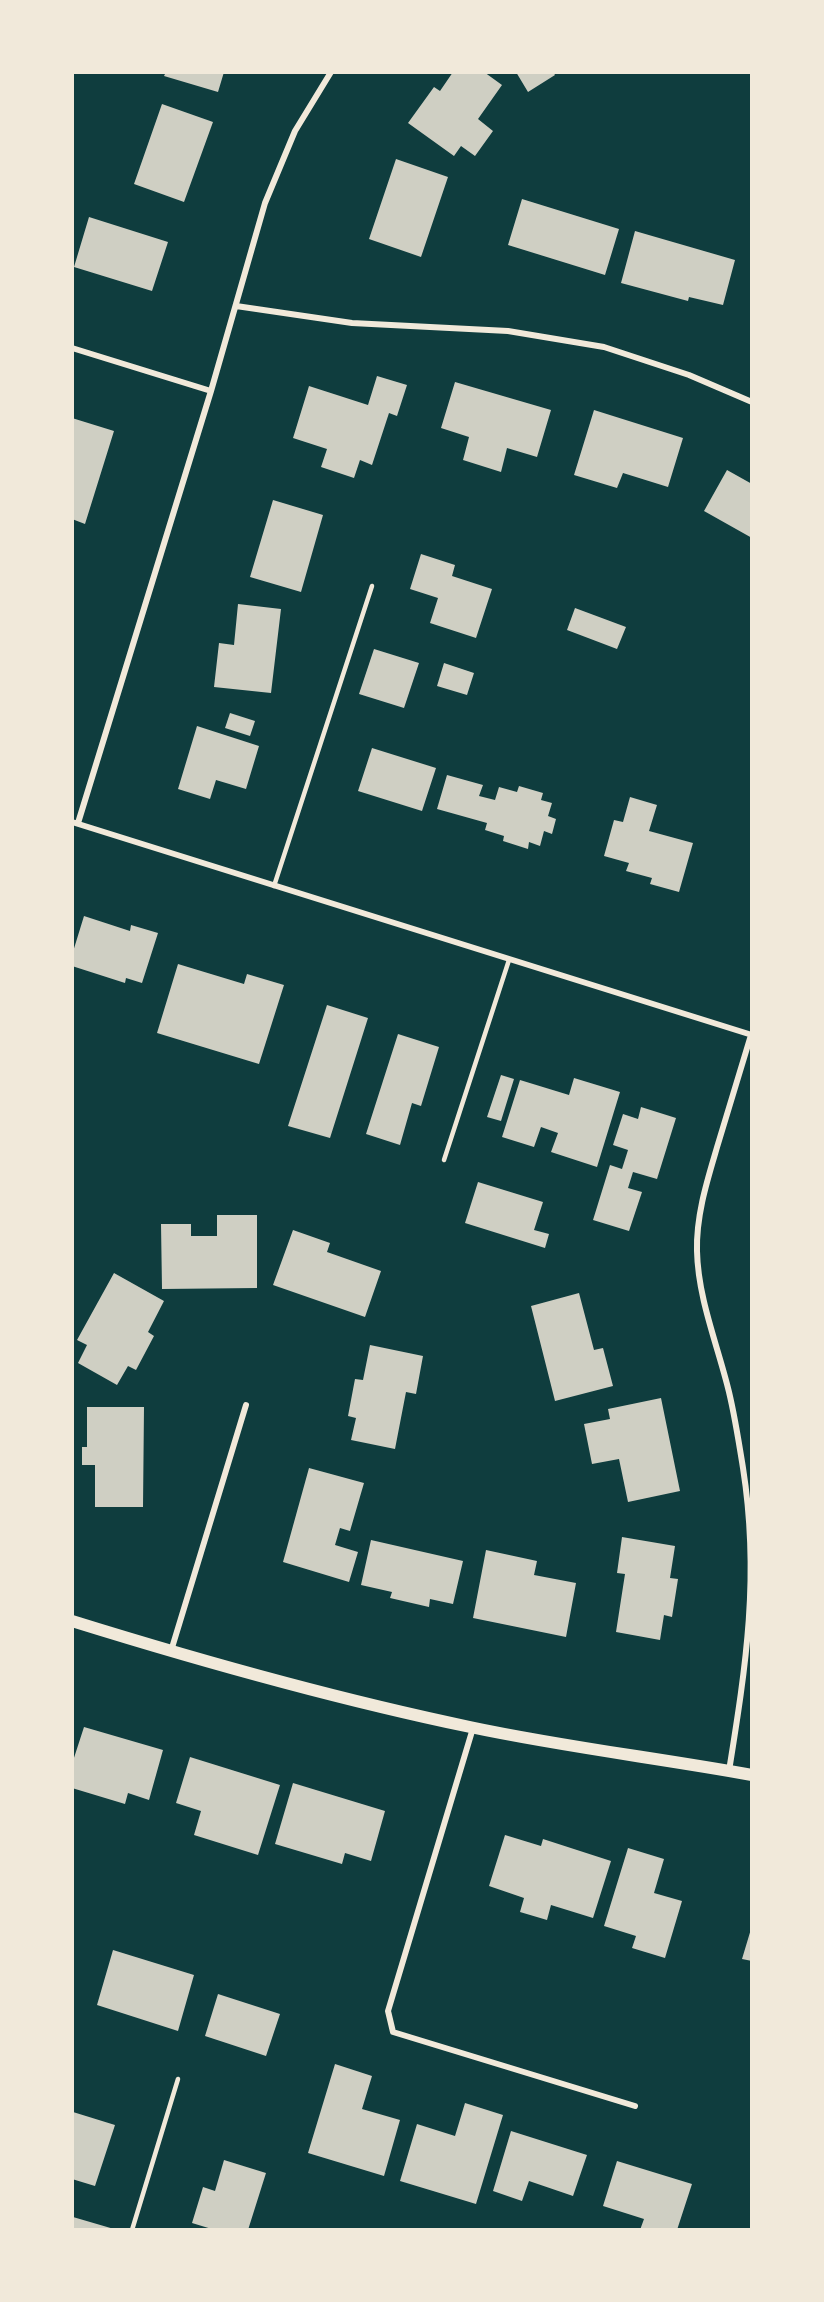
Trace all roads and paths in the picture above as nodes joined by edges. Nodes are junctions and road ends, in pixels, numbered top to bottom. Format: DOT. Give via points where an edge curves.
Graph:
graph roads {
  1 [pos="331,72"];
  2 [pos="236,306"];
  3 [pos="72,348"];
  4 [pos="211,391"];
  5 [pos="752,402"];
  6 [pos="372,586"];
  7 [pos="75,822"];
  8 [pos="274,886"];
  9 [pos="509,960"];
  10 [pos="752,1035"];
  11 [pos="444,1160"];
  12 [pos="246,1406"];
  13 [pos="72,1621"];
  14 [pos="171,1652"];
  15 [pos="473,1728"];
  16 [pos="729,1771"];
  17 [pos="752,1775"];
  18 [pos="178,2079"];
  19 [pos="635,2106"];
  20 [pos="132,2230"];
  1 -- 2 [label="street" via="281,162"];
  2 -- 4 [label="street"];
  2 -- 5 [label="street" via="352,323 508,331 604,347 689,375"];
  3 -- 4 [label="street"];
  4 -- 7 [label="street"];
  6 -- 8 [label="lane"];
  7 -- 8 [label="street"];
  8 -- 9 [label="street"];
  9 -- 10 [label="street"];
  9 -- 11 [label="lane"];
  10 -- 16 [label="street" via="706,1184 698,1221 697,1251 702,1293 730,1394 751,1533 747,1657"];
  12 -- 14 [label="street"];
  13 -- 14 [label="main road"];
  14 -- 15 [label="main road" via="375,1707"];
  15 -- 16 [label="main road"];
  15 -- 19 [label="street" via="388,2011 393,2032"];
  16 -- 17 [label="main road"];
  18 -- 20 [label="lane"];
}
